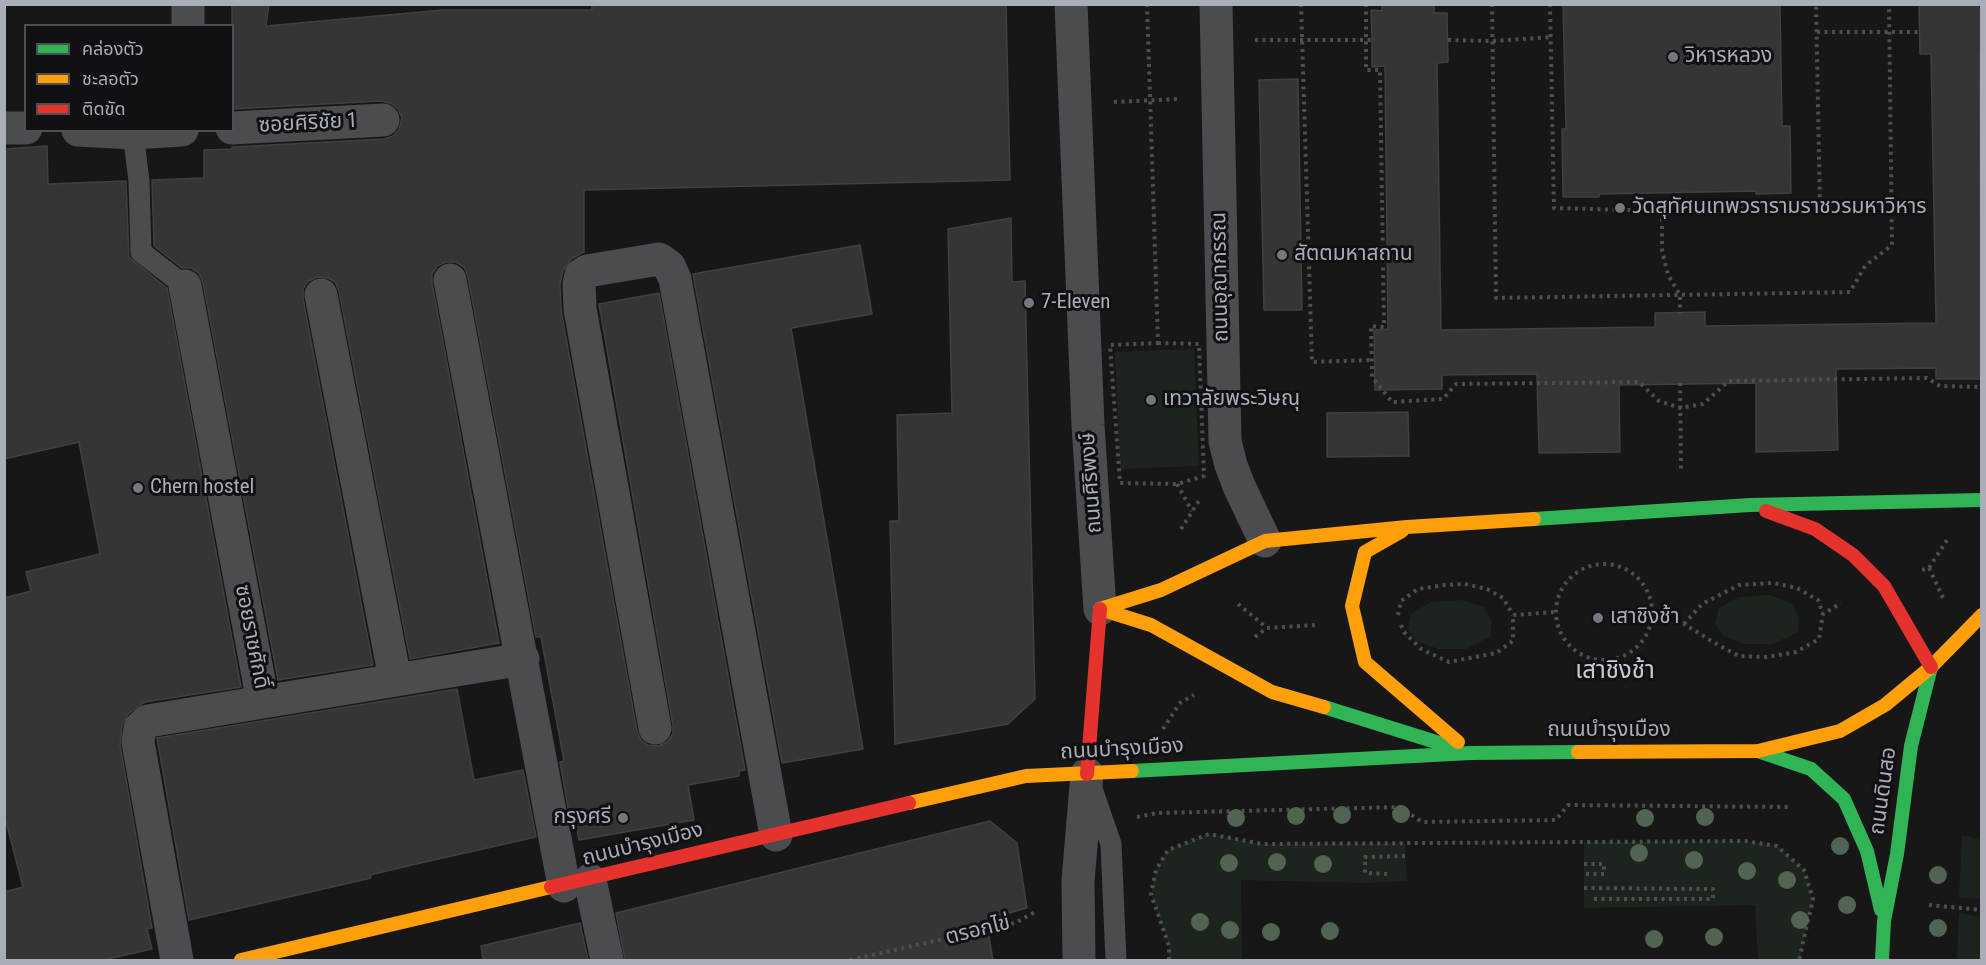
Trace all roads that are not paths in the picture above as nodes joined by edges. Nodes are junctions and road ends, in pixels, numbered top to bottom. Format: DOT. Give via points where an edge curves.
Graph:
graph roads {
  1 [pos="188,4"];
  2 [pos="1071,4"];
  3 [pos="1216,4"];
  4 [pos="188,24"];
  5 [pos="383,120"];
  6 [pos="4,128"];
  7 [pos="234,128"];
  8 [pos="24,129"];
  9 [pos="115,132"];
  10 [pos="150,132"];
  11 [pos="134,133"];
  12 [pos="450,280"];
  13 [pos="185,286"];
  14 [pos="321,295"];
  15 [pos="1982,501"];
  16 [pos="1750,505"];
  17 [pos="1407,527"];
  18 [pos="1265,541"];
  19 [pos="1100,609"];
  20 [pos="1982,615"];
  21 [pos="523,659"];
  22 [pos="1931,667"];
  23 [pos="395,679"];
  24 [pos="263,702"];
  25 [pos="654,728"];
  26 [pos="1758,751"];
  27 [pos="1471,753"];
  28 [pos="1087,774"];
  29 [pos="776,835"];
  30 [pos="577,883"];
  31 [pos="1884,921"];
  32 [pos="263,958"];
  33 [pos="177,960"];
  34 [pos="241,960"];
  35 [pos="607,960"];
  36 [pos="1078,960"];
  37 [pos="1116,960"];
  38 [pos="1882,960"];
  1 -- 4 [label="street"];
  2 -- 19 [label="street, ถนนศิริพงษ์" via="1088,425"];
  3 -- 18 [label="street, ถนนอุณากรรณ" via="1225,441 1239,486"];
  5 -- 7 [label="street, ซอยศิริชัย 1"];
  6 -- 8 [label="street"];
  9 -- 11 [label="street"];
  10 -- 11 [label="street"];
  11 -- 13 [label="lane" via="140,180 141,252"];
  12 -- 21 [label="street"];
  13 -- 24 [label="street, ซอยราชศักดิ์"];
  14 -- 23 [label="street"];
  15 -- 16 [label="main road"];
  16 -- 17 [label="main road"];
  16 -- 22 [label="main road" via="1815,530 1853,555 1884,586"];
  17 -- 18 [label="main road"];
  17 -- 27 [label="main road" via="1365,552 1352,606 1365,662"];
  18 -- 19 [label="main road" via="1161,590"];
  19 -- 27 [label="main road" via="1151,625 1272,692"];
  19 -- 28 [label="main road, ถนนศิริพงษ์"];
  20 -- 22 [label="main road, ถนนบำรุงเมือง"];
  21 -- 23 [label="street"];
  21 -- 30 [label="street"];
  22 -- 26 [label="main road, ถนนบำรุงเมือง" via="1885,705 1840,731"];
  22 -- 31 [label="main road, ถนนดินสอ" via="1911,746"];
  23 -- 24 [label="street"];
  24 -- 33 [label="street, ซอยราชศักดิ์" via="148,721 140,728 138,742"];
  25 -- 29 [label="street" via="580,309 579,284 586,271 659,259 669,266 675,279"];
  26 -- 27 [label="main road, ถนนบำรุงเมือง"];
  26 -- 31 [label="main road, ถนนดินสอ" via="1811,769 1844,799 1867,851"];
  27 -- 28 [label="main road, ถนนบำรุงเมือง"];
  28 -- 29 [label="main road, ถนนบำรุงเมือง" via="1026,776"];
  28 -- 36 [label="street, ถนนศิริพงษ์" via="1078,881"];
  28 -- 37 [label="lane" via="1111,844"];
  29 -- 30 [label="main road, ถนนบำรุงเมือง"];
  30 -- 32 [label="main road, ถนนบำรุงเมือง"];
  30 -- 35 [label="street"];
  31 -- 38 [label="main road, ถนนดินสอ"];
  32 -- 34 [label="main road, ถนนบำรุงเมือง"];
}
